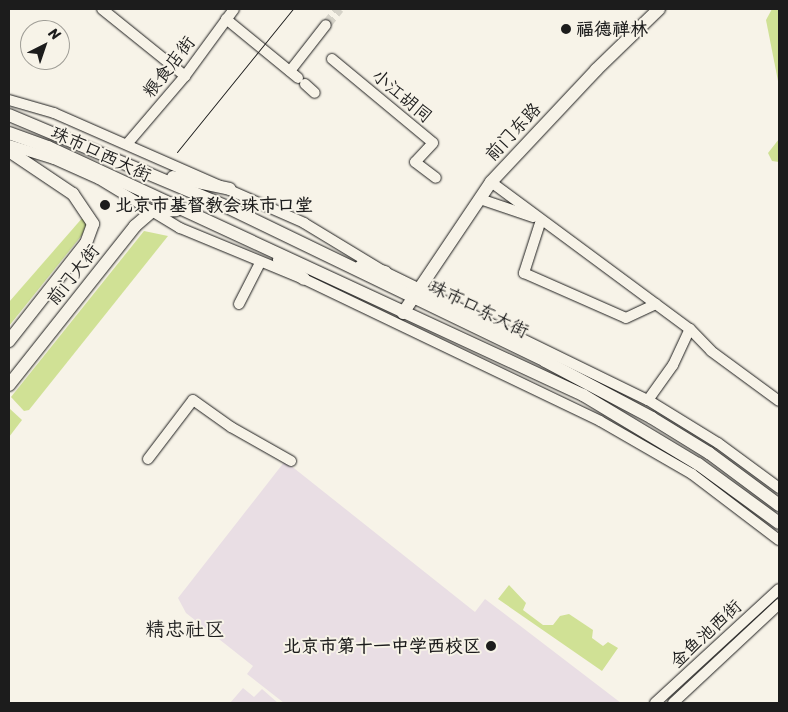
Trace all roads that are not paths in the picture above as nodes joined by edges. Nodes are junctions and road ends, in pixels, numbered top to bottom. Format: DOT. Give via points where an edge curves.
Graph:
graph roads {
  1 [pos="102,9"];
  2 [pos="234,9"];
  3 [pos="659,9"];
  4 [pos="226,19"];
  5 [pos="326,25"];
  6 [pos="332,59"];
  7 [pos="185,76"];
  8 [pos="298,78"];
  9 [pos="316,93"];
  10 [pos="9,100"];
  11 [pos="10,115"];
  12 [pos="9,133"];
  13 [pos="9,143"];
  14 [pos="127,144"];
  15 [pos="48,147"];
  16 [pos="9,151"];
  17 [pos="173,163"];
  18 [pos="148,173"];
  19 [pos="436,178"];
  20 [pos="491,182"];
  21 [pos="230,189"];
  22 [pos="480,198"];
  23 [pos="178,210"];
  24 [pos="152,211"];
  25 [pos="541,220"];
  26 [pos="258,244"];
  27 [pos="335,261"];
  28 [pos="260,263"];
  29 [pos="385,272"];
  30 [pos="304,279"];
  31 [pos="416,292"];
  32 [pos="239,304"];
  33 [pos="656,304"];
  34 [pos="403,313"];
  35 [pos="449,313"];
  36 [pos="439,329"];
  37 [pos="690,329"];
  38 [pos="9,341"];
  39 [pos="9,385"];
  40 [pos="648,400"];
  41 [pos="779,401"];
  42 [pos="148,459"];
  43 [pos="291,461"];
  44 [pos="779,488"];
  45 [pos="779,505"];
  46 [pos="779,523"];
  47 [pos="779,540"];
  48 [pos="779,588"];
  49 [pos="779,604"];
  50 [pos="655,703"];
  51 [pos="673,703"];
  1 -- 7 [label="street"];
  2 -- 4 [label="street, 粮食店街"];
  3 -- 20 [label="main road, 前门东路"];
  4 -- 7 [label="street, 粮食店街"];
  4 -- 8 [label="street"];
  5 -- 8 [label="street"];
  6 -- 19 [label="street, 小江胡同" via="433,144 414,162"];
  7 -- 14 [label="street, 粮食店街"];
  8 -- 9 [label="street"];
  10 -- 14 [label="street, 珠市口西大街" via="54,113"];
  11 -- 18 [label="main road, 珠市口西大街"];
  12 -- 15 [label="main road, 珠市口西大街"];
  13 -- 15 [label="main road"];
  13 -- 24 [label="street, 珠市口西大街" via="63,163"];
  14 -- 17 [label="street, 珠市口西大街"];
  15 -- 23 [label="main road, 珠市口西大街"];
  16 -- 38 [label="main road, 前门大街" via="73,194 93,224 86,243"];
  17 -- 21 [label="street, 珠市口东大街"];
  18 -- 21 [label="main road"];
  18 -- 27 [label="main road, 珠市口东大街" via="225,206"];
  20 -- 22 [label="main road, 前门东路"];
  20 -- 25 [label="street"];
  21 -- 29 [label="street, 珠市口东大街" via="304,223"];
  22 -- 25 [label="street"];
  22 -- 31 [label="main road, 前门东路"];
  23 -- 24 [label="main road"];
  23 -- 26 [label="main road, 珠市口东大街"];
  24 -- 28 [label="street" via="180,228"];
  24 -- 39 [label="main road, 前门大街" via="135,226"];
  25 -- 33 [label="street"];
  25 -- 33 [label="street" via="524,273 626,318"];
  26 -- 30 [label="main road"];
  26 -- 34 [label="main road, 珠市口东大街"];
  27 -- 29 [label="main road"];
  27 -- 31 [label="main road, 珠市口东大街"];
  28 -- 30 [label="street"];
  28 -- 32 [label="street"];
  29 -- 31 [label="street, 珠市口东大街"];
  30 -- 47 [label="street" via="600,421 692,474"];
  31 -- 34 [label="main road, 前门东路"];
  31 -- 35 [label="main road, 珠市口东大街"];
  31 -- 40 [label="street, 珠市口东大街"];
  33 -- 37 [label="street"];
  34 -- 36 [label="main road, 珠市口东大街"];
  35 -- 36 [label="main road"];
  35 -- 45 [label="main road, 珠市口东大街" via="652,418 709,453"];
  36 -- 46 [label="main road, 珠市口东大街" via="544,376 636,425 698,464"];
  37 -- 40 [label="street" via="672,365"];
  37 -- 41 [label="street" via="711,351"];
  40 -- 44 [label="street, 珠市口东大街" via="718,443"];
  42 -- 43 [label="street" via="194,400 231,427"];
  48 -- 50 [label="street, 金鱼池西街"];
  49 -- 51 [label="street, 金鱼池西街"];
}
